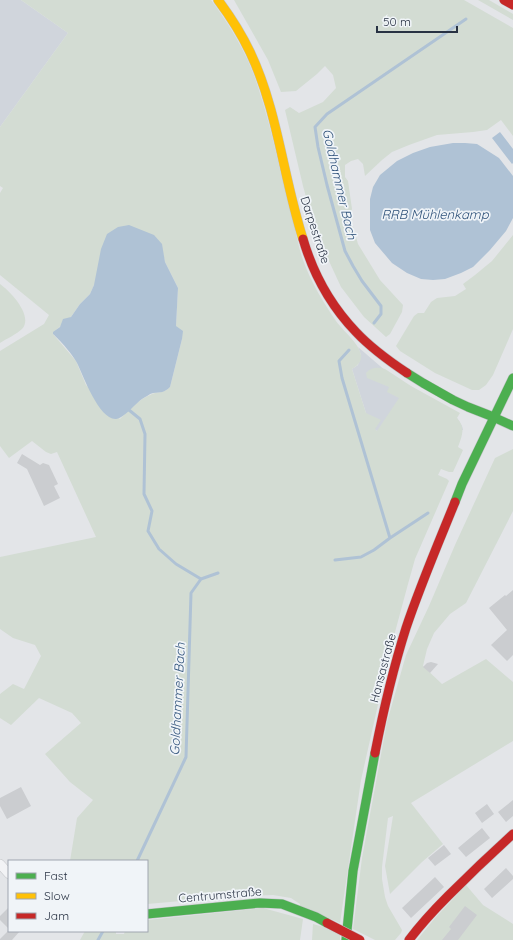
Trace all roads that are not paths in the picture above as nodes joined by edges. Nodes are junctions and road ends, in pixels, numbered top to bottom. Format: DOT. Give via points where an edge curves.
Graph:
graph roads {
  1 [pos="218,0"];
  2 [pos="504,0"];
  3 [pos="513,5"];
  4 [pos="513,378"];
  5 [pos="494,417"];
  6 [pos="513,426"];
  7 [pos="513,834"];
  8 [pos="0,864"];
  9 [pos="8,873"];
  10 [pos="148,914"];
  11 [pos="346,940"];
  12 [pos="360,940"];
  13 [pos="410,940"];
  1 -- 5 [label="main road, Darpestraße" via="247,45 261,77 304,244 330,297 356,331 398,366 469,407"];
  2 -- 3 [label="main road"];
  4 -- 5 [label="main road, Hansastraße"];
  5 -- 6 [label="main road, Darpestraße"];
  5 -- 11 [label="main road, Hansastraße" via="462,484 432,558 395,667 379,732 353,871"];
  7 -- 13 [label="main road" via="443,900 414,932"];
  8 -- 9 [label="street"];
  10 -- 12 [label="main road, Centrumstraße, bridge" via="260,903 282,904 316,917"];
}
